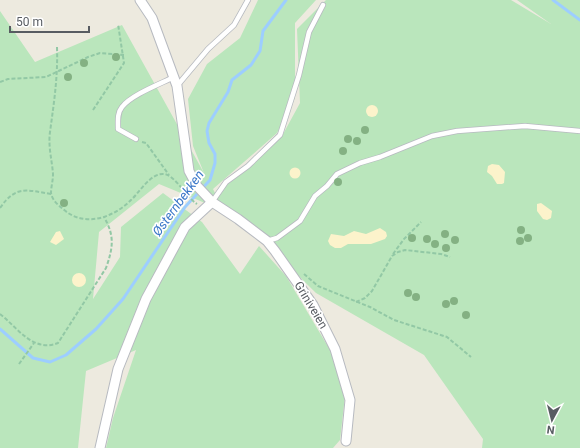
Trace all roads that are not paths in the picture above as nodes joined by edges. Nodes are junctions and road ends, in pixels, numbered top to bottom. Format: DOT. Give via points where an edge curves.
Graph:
graph roads {
  1 [pos="140,0"];
  2 [pos="248,0"];
  3 [pos="323,5"];
  4 [pos="174,77"];
  5 [pos="177,86"];
  6 [pos="580,131"];
  7 [pos="136,139"];
  8 [pos="212,202"];
  9 [pos="266,241"];
  10 [pos="346,441"];
  11 [pos="100,448"];
  1 -- 4 [label="street, Griniveien" via="152,18"];
  2 -- 5 [label="lane" via="234,25 208,49"];
  3 -- 8 [label="lane" via="309,32 280,135 248,166 226,182"];
  4 -- 5 [label="street, Griniveien"];
  4 -- 7 [label="lane" via="130,100 122,107 118,117 118,129"];
  5 -- 8 [label="street, Griniveien" via="189,171 197,186"];
  6 -- 9 [label="lane" via="525,126 457,130 432,136 337,174 314,196 300,221 282,235"];
  8 -- 9 [label="street, Griniveien"];
  8 -- 11 [label="street" via="185,227 146,300 118,369"];
  9 -- 10 [label="street, Griniveien" via="298,281 335,348 350,400"];
}
